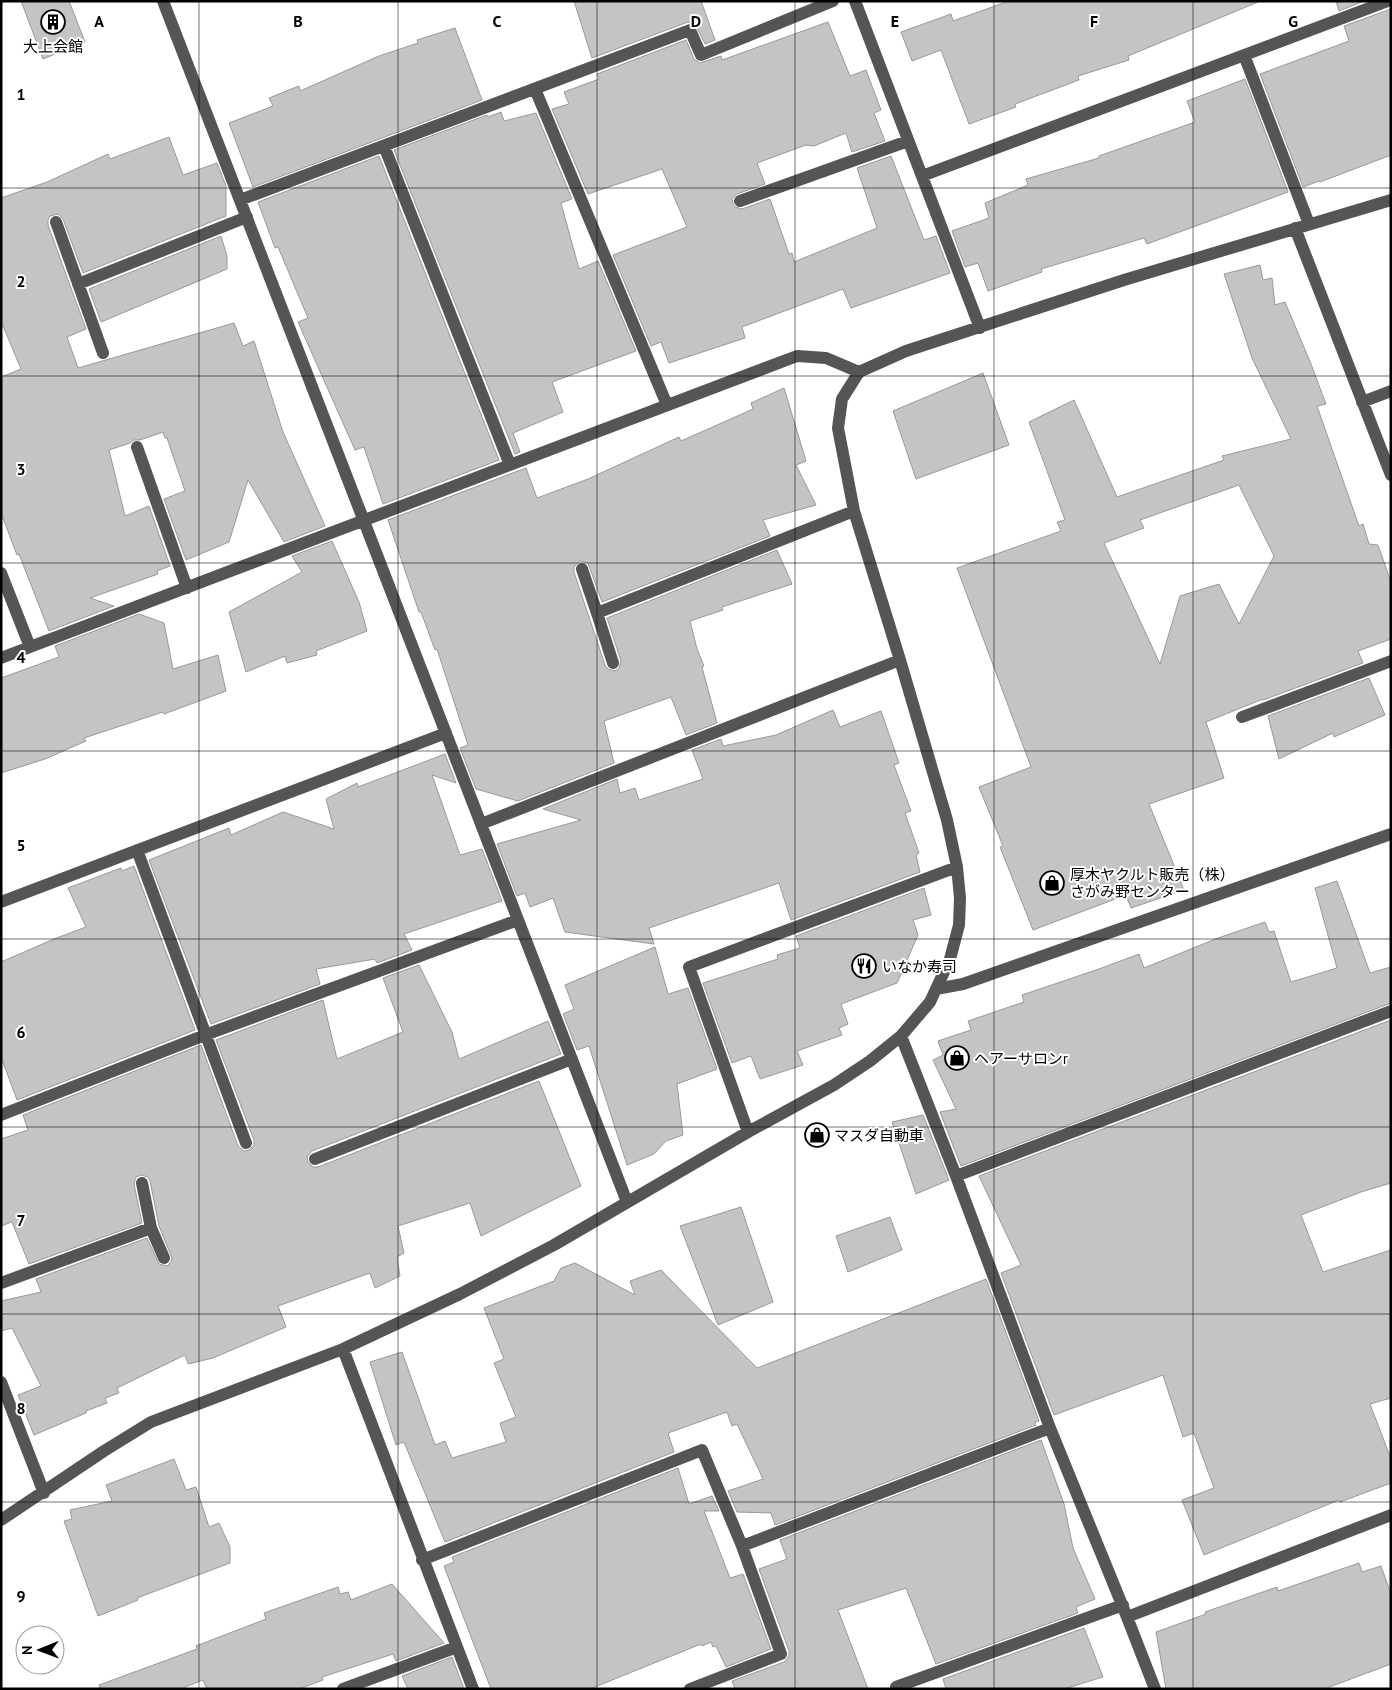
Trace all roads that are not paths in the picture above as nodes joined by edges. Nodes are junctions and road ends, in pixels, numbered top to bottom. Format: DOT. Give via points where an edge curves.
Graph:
graph roads {
  1 [pos="163,1"];
  2 [pos="833,1"];
  3 [pos="855,1"];
  4 [pos="1388,1"];
  5 [pos="1244,55"];
  6 [pos="534,89"];
  7 [pos="908,141"];
  8 [pos="384,146"];
  9 [pos="922,176"];
  10 [pos="240,200"];
  11 [pos="1391,200"];
  12 [pos="740,202"];
  13 [pos="247,217"];
  14 [pos="56,222"];
  15 [pos="1309,224"];
  16 [pos="1295,228"];
  17 [pos="78,284"];
  18 [pos="980,328"];
  19 [pos="103,353"];
  20 [pos="859,372"];
  21 [pos="1391,391"];
  22 [pos="1362,402"];
  23 [pos="667,405"];
  24 [pos="137,447"];
  25 [pos="510,465"];
  26 [pos="1391,475"];
  27 [pos="854,511"];
  28 [pos="364,520"];
  29 [pos="582,569"];
  30 [pos="1,573"];
  31 [pos="188,588"];
  32 [pos="597,613"];
  33 [pos="30,647"];
  34 [pos="1,658"];
  35 [pos="900,660"];
  36 [pos="1391,661"];
  37 [pos="613,663"];
  38 [pos="1242,718"];
  39 [pos="446,733"];
  40 [pos="481,824"];
  41 [pos="1391,834"];
  42 [pos="137,850"];
  43 [pos="957,867"];
  44 [pos="1,902"];
  45 [pos="518,920"];
  46 [pos="936,989"];
  47 [pos="1391,1011"];
  48 [pos="206,1035"];
  49 [pos="901,1036"];
  50 [pos="572,1059"];
  51 [pos="1,1115"];
  52 [pos="748,1132"];
  53 [pos="246,1143"];
  54 [pos="315,1159"];
  55 [pos="956,1176"];
  56 [pos="142,1183"];
  57 [pos="627,1202"];
  58 [pos="151,1228"];
  59 [pos="164,1258"];
  60 [pos="1,1283"];
  61 [pos="343,1349"];
  62 [pos="1,1382"];
  63 [pos="1050,1428"];
  64 [pos="44,1493"];
  65 [pos="1391,1515"];
  66 [pos="1,1520"];
  67 [pos="742,1546"];
  68 [pos="422,1560"];
  69 [pos="1125,1611"];
  70 [pos="456,1646"];
  71 [pos="343,1689"];
  72 [pos="473,1689"];
  73 [pos="690,1689"];
  74 [pos="897,1689"];
  75 [pos="1155,1689"];
  1 -- 10 [label="street"];
  2 -- 6 [label="street" via="701,55 690,30"];
  3 -- 7 [label="street"];
  4 -- 5 [label="street"];
  5 -- 9 [label="street"];
  5 -- 15 [label="street"];
  6 -- 8 [label="street"];
  6 -- 23 [label="street"];
  7 -- 9 [label="street"];
  7 -- 12 [label="street"];
  8 -- 10 [label="street"];
  8 -- 25 [label="street"];
  9 -- 18 [label="street"];
  10 -- 13 [label="street"];
  11 -- 15 [label="street"];
  13 -- 17 [label="street"];
  13 -- 28 [label="street"];
  14 -- 17 [label="street"];
  15 -- 16 [label="street"];
  16 -- 18 [label="street"];
  16 -- 22 [label="street"];
  17 -- 19 [label="street"];
  18 -- 20 [label="street" via="906,351"];
  20 -- 23 [label="street" via="826,358 797,356"];
  20 -- 27 [label="street" via="842,400 838,428"];
  21 -- 22 [label="street"];
  22 -- 26 [label="street"];
  23 -- 25 [label="street"];
  24 -- 31 [label="street"];
  25 -- 28 [label="street"];
  27 -- 32 [label="street"];
  27 -- 35 [label="street"];
  28 -- 31 [label="street"];
  28 -- 39 [label="street"];
  29 -- 32 [label="street"];
  30 -- 33 [label="street"];
  31 -- 33 [label="street"];
  32 -- 37 [label="street"];
  33 -- 34 [label="street"];
  35 -- 40 [label="street"];
  35 -- 43 [label="street" via="947,820"];
  36 -- 38 [label="street"];
  39 -- 40 [label="street"];
  39 -- 42 [label="street"];
  40 -- 45 [label="street"];
  41 -- 46 [label="street" via="963,984"];
  42 -- 44 [label="street"];
  42 -- 48 [label="street"];
  43 -- 46 [label="street" via="959,925 950,959"];
  43 -- 52 [label="street" via="690,967"];
  45 -- 48 [label="street"];
  45 -- 50 [label="street"];
  46 -- 49 [label="street" via="930,1002"];
  47 -- 55 [label="street"];
  48 -- 51 [label="street"];
  48 -- 53 [label="street"];
  49 -- 52 [label="street" via="834,1085"];
  49 -- 55 [label="street"];
  50 -- 54 [label="street"];
  50 -- 57 [label="street"];
  52 -- 57 [label="street"];
  55 -- 63 [label="street"];
  56 -- 58 [label="street"];
  57 -- 61 [label="street" via="460,1294"];
  58 -- 59 [label="street"];
  58 -- 60 [label="street"];
  61 -- 64 [label="street" via="151,1422"];
  61 -- 68 [label="street"];
  62 -- 64 [label="street"];
  63 -- 67 [label="street"];
  63 -- 69 [label="street"];
  64 -- 66 [label="street"];
  65 -- 69 [label="street"];
  67 -- 68 [label="street" via="702,1450"];
  67 -- 73 [label="street" via="781,1654"];
  68 -- 70 [label="street"];
  69 -- 74 [label="street"];
  69 -- 75 [label="street"];
  70 -- 71 [label="street"];
  70 -- 72 [label="street"];
}
